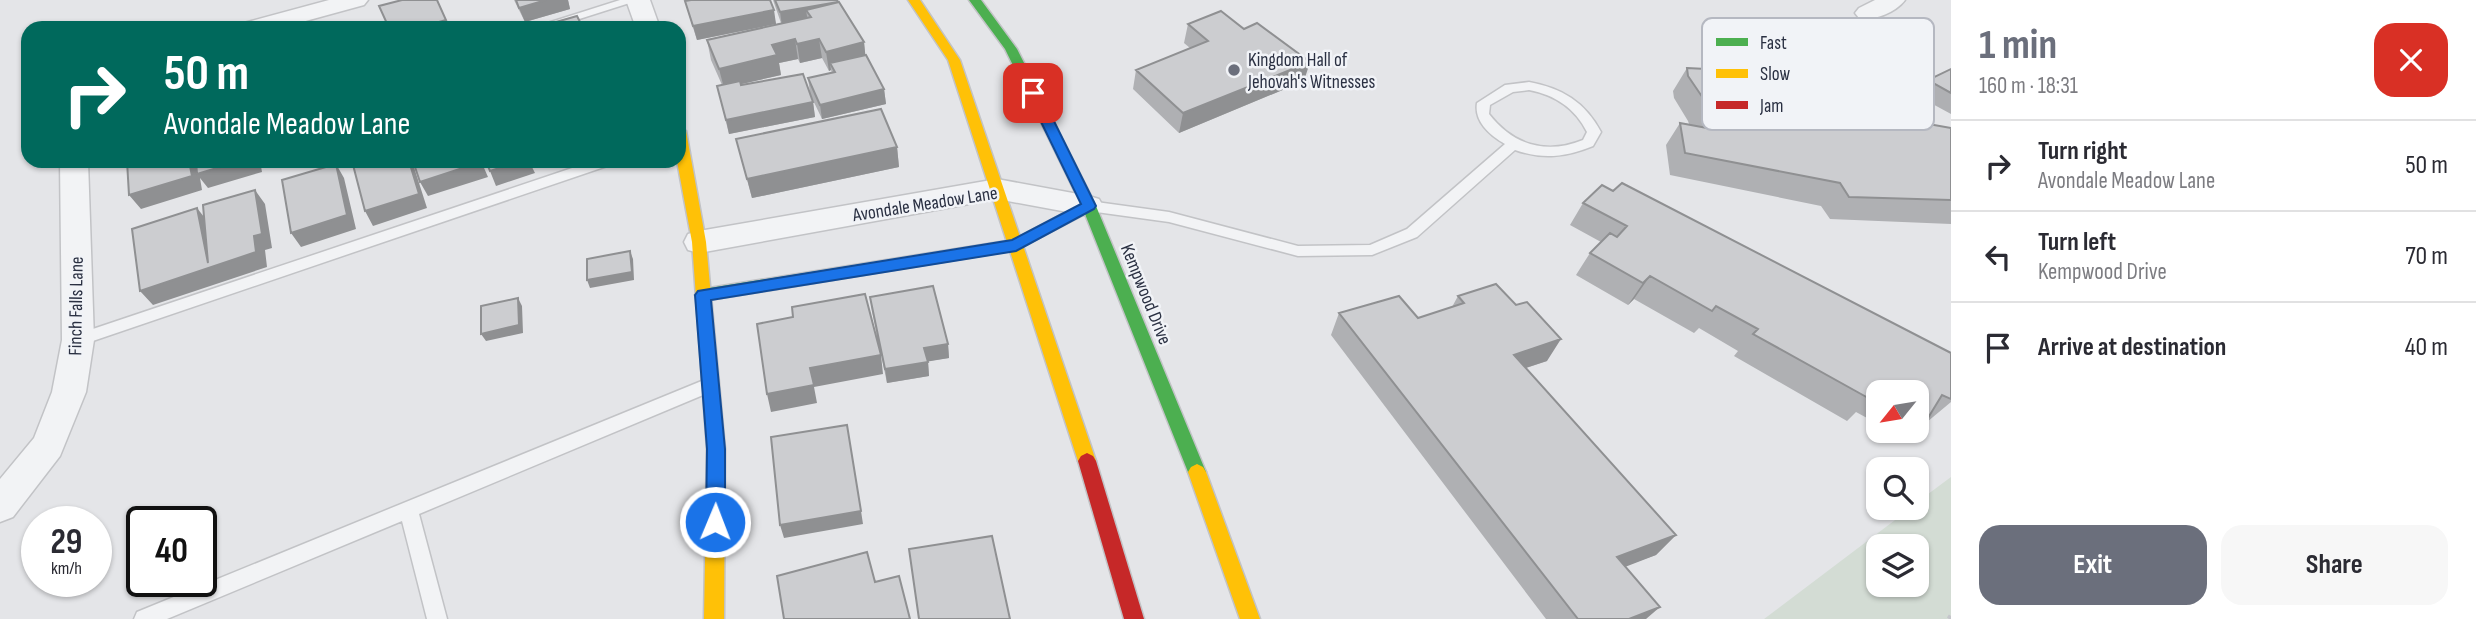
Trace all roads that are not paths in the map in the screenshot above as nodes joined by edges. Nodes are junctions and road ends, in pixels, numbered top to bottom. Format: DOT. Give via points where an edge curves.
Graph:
graph roads {
  1 [pos="356,0"];
  2 [pos="636,0"];
  3 [pos="914,0"];
  4 [pos="975,0"];
  5 [pos="1893,0"];
  6 [pos="1867,13"];
  7 [pos="279,21"];
  8 [pos="562,21"];
  9 [pos="645,21"];
  10 [pos="1513,144"];
  11 [pos="77,168"];
  12 [pos="587,168"];
  13 [pos="686,168"];
  14 [pos="997,188"];
  15 [pos="1089,206"];
  16 [pos="699,242"];
  17 [pos="1016,245"];
  18 [pos="703,295"];
  19 [pos="78,340"];
  20 [pos="711,384"];
  21 [pos="0,506"];
  22 [pos="408,508"];
  23 [pos="144,619"];
  24 [pos="437,619"];
  25 [pos="714,619"];
  26 [pos="1134,619"];
  27 [pos="1250,619"];
  1 -- 7 [label="street"];
  2 -- 8 [label="lane"];
  2 -- 9 [label="street"];
  3 -- 14 [label="main road" via="954,60"];
  4 -- 15 [label="main road, Kempwood Drive" via="1011,49"];
  5 -- 6 [label="street"];
  10 -- 10 [label="lane" via="1558,154 1588,143 1594,132 1580,109 1545,89 1510,88 1484,103 1482,114"];
  10 -- 15 [label="lane" via="1412,233 1372,250 1298,251 1169,217"];
  11 -- 19 [label="street, Finch Falls Lane"];
  12 -- 19 [label="lane"];
  13 -- 16 [label="main road"];
  14 -- 15 [label="street, Avondale Meadow Lane"];
  14 -- 16 [label="street, Avondale Meadow Lane"];
  14 -- 17 [label="main road"];
  15 -- 17 [label="main road"];
  15 -- 27 [label="main road, Kempwood Drive" via="1194,464"];
  16 -- 18 [label="main road"];
  17 -- 18 [label="main road"];
  17 -- 26 [label="main road"];
  18 -- 20 [label="main road"];
  19 -- 21 [label="street, Finch Falls Lane" via="69,392 48,446"];
  20 -- 22 [label="lane"];
  20 -- 25 [label="main road" via="716,449"];
  22 -- 23 [label="lane"];
  22 -- 24 [label="lane"];
}
